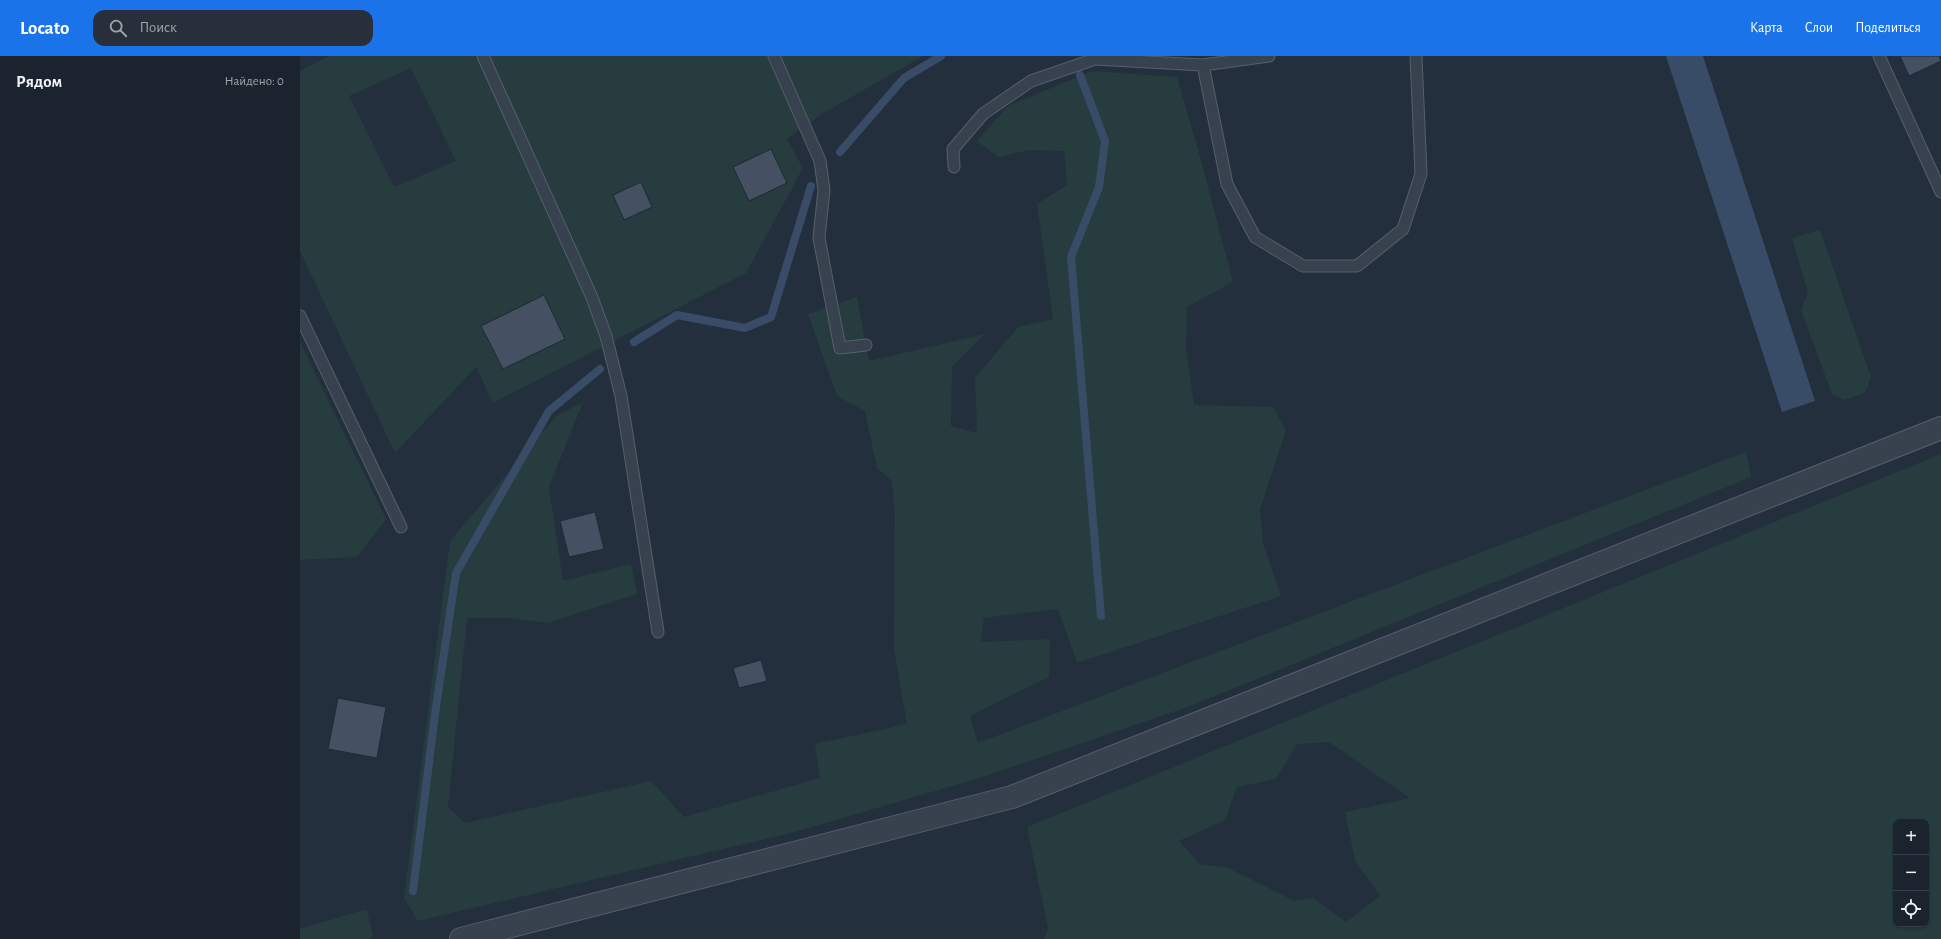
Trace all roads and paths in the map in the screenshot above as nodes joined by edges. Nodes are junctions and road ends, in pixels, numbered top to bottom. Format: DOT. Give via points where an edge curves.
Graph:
graph roads {
  1 [pos="483,56"];
  2 [pos="774,56"];
  3 [pos="1269,56"];
  4 [pos="1416,56"];
  5 [pos="1879,56"];
  6 [pos="1203,65"];
  7 [pos="954,167"];
  8 [pos="1941,192"];
  9 [pos="300,316"];
  10 [pos="866,346"];
  11 [pos="1941,428"];
  12 [pos="401,527"];
  13 [pos="658,632"];
  14 [pos="461,939"];
  1 -- 13 [label="lane" via="591,295 606,336 621,396"];
  2 -- 10 [label="lane" via="820,161 824,190 820,238 840,348"];
  3 -- 6 [label="lane"];
  4 -- 6 [label="lane" via="1421,174 1404,229 1357,266 1303,266 1255,237 1227,184"];
  5 -- 8 [label="lane"];
  6 -- 7 [label="lane" via="1095,59 1031,81 983,114 953,149"];
  9 -- 12 [label="lane"];
  11 -- 14 [label="street" via="1012,797"];
}
